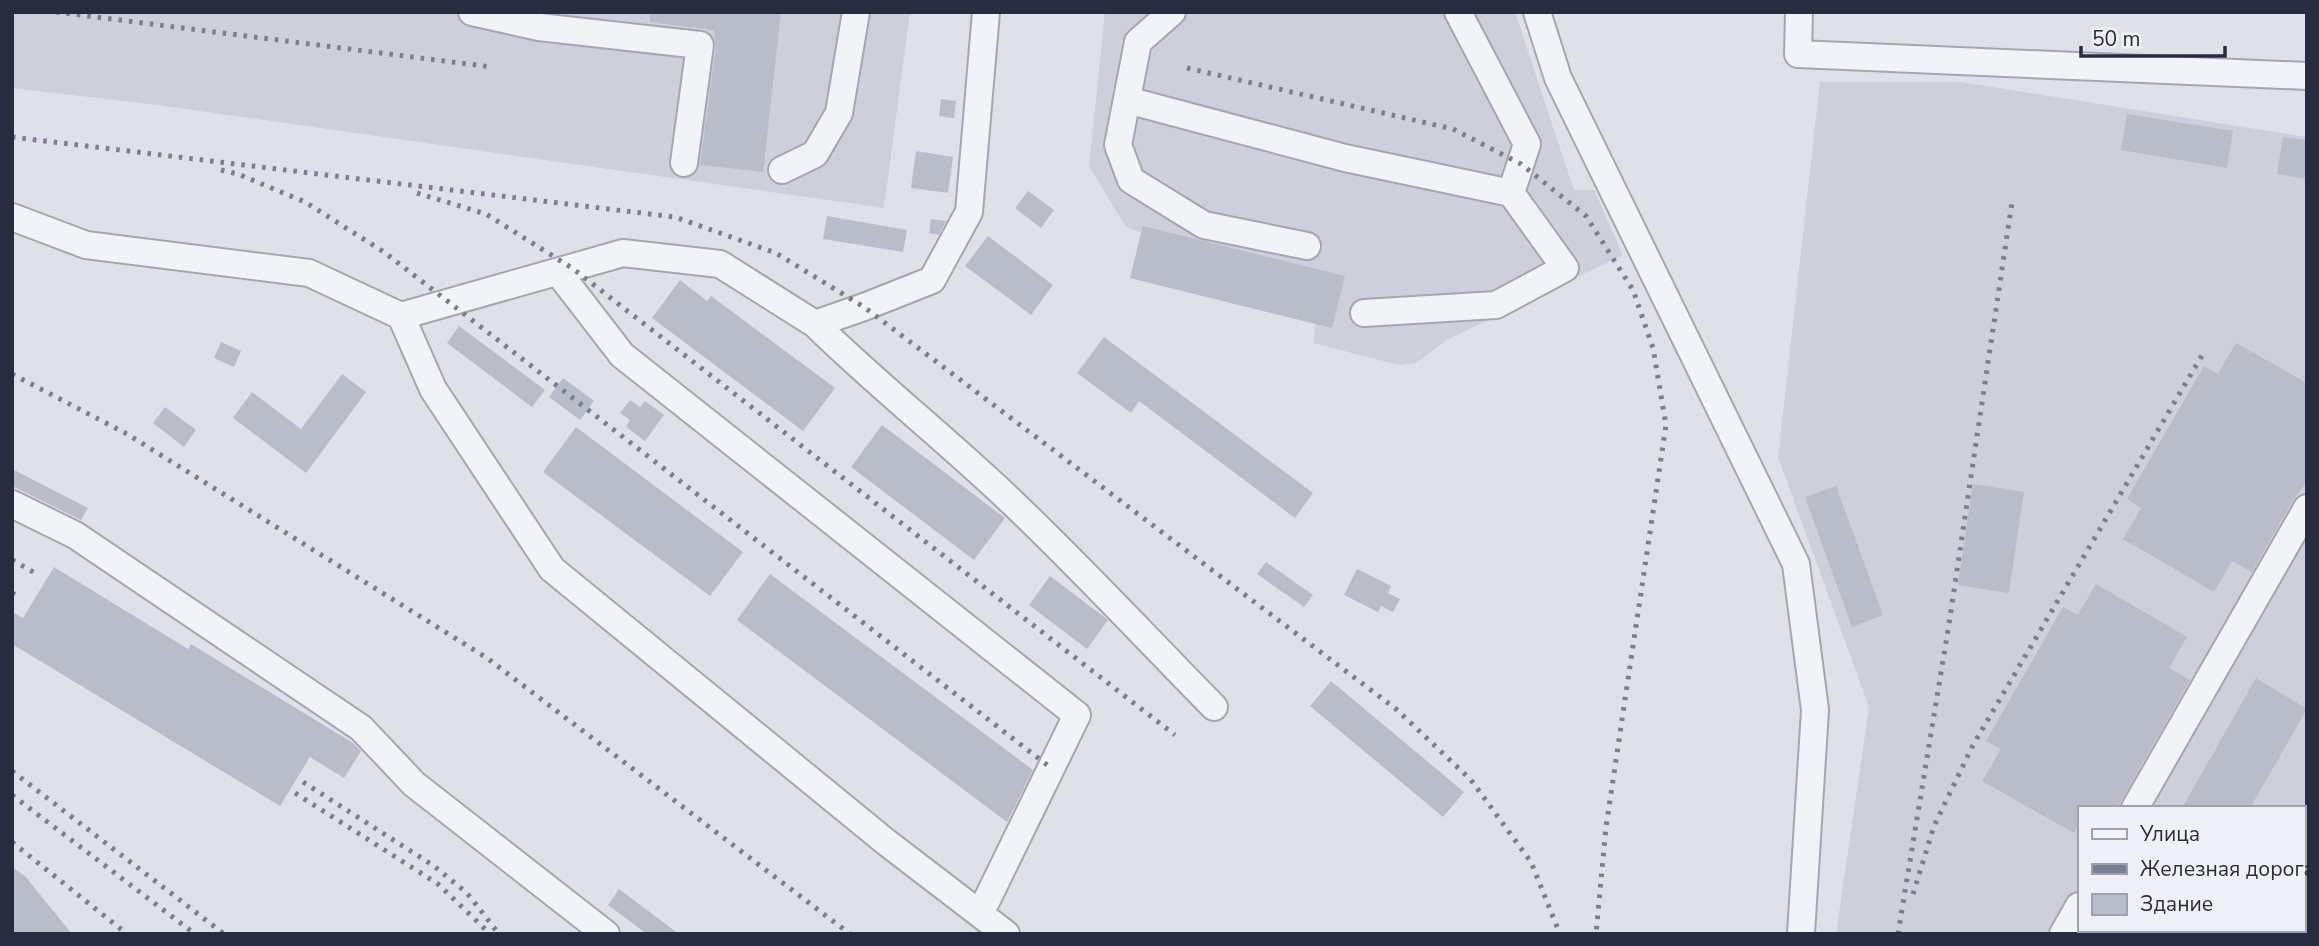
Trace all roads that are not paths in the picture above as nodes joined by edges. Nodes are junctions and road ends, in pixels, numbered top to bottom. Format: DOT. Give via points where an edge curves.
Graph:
graph roads {
  1 [pos="472,12"];
  2 [pos="856,12"];
  3 [pos="986,12"];
  4 [pos="1172,12"];
  5 [pos="1458,12"];
  6 [pos="1537,12"];
  7 [pos="1799,12"];
  8 [pos="2307,76"];
  9 [pos="1127,100"];
  10 [pos="684,163"];
  11 [pos="782,170"];
  12 [pos="1511,193"];
  13 [pos="12,217"];
  14 [pos="1307,246"];
  15 [pos="558,272"];
  16 [pos="1364,313"];
  17 [pos="401,316"];
  18 [pos="814,324"];
  19 [pos="12,504"];
  20 [pos="2307,508"];
  21 [pos="1214,707"];
  22 [pos="2136,806"];
  23 [pos="2078,907"];
  24 [pos="980,914"];
  25 [pos="606,934"];
  26 [pos="1006,934"];
  27 [pos="1801,934"];
  28 [pos="2063,934"];
  1 -- 10 [label="street" via="539,27 700,45"];
  2 -- 11 [label="street" via="839,113 815,154"];
  3 -- 18 [label="street" via="970,212 932,280"];
  4 -- 9 [label="street" via="1138,42"];
  5 -- 12 [label="street" via="1527,144"];
  6 -- 27 [label="street" via="1559,78 1796,564 1815,710"];
  7 -- 8 [label="street" via="1798,54"];
  9 -- 12 [label="street" via="1345,159"];
  9 -- 14 [label="street" via="1118,145 1131,180 1204,225"];
  12 -- 16 [label="street" via="1565,268 1496,305"];
  13 -- 17 [label="street" via="86,245 309,273"];
  15 -- 17 [label="street"];
  15 -- 18 [label="street" via="623,253 720,264"];
  15 -- 24 [label="street" via="622,355 1077,715"];
  17 -- 24 [label="street" via="433,389 552,569"];
  18 -- 21 [label="street" via="1017,506"];
  19 -- 25 [label="street" via="75,535 361,727 414,784"];
  20 -- 22 [label="street"];
  23 -- 28 [label="street"];
  24 -- 26 [label="street"];
}
